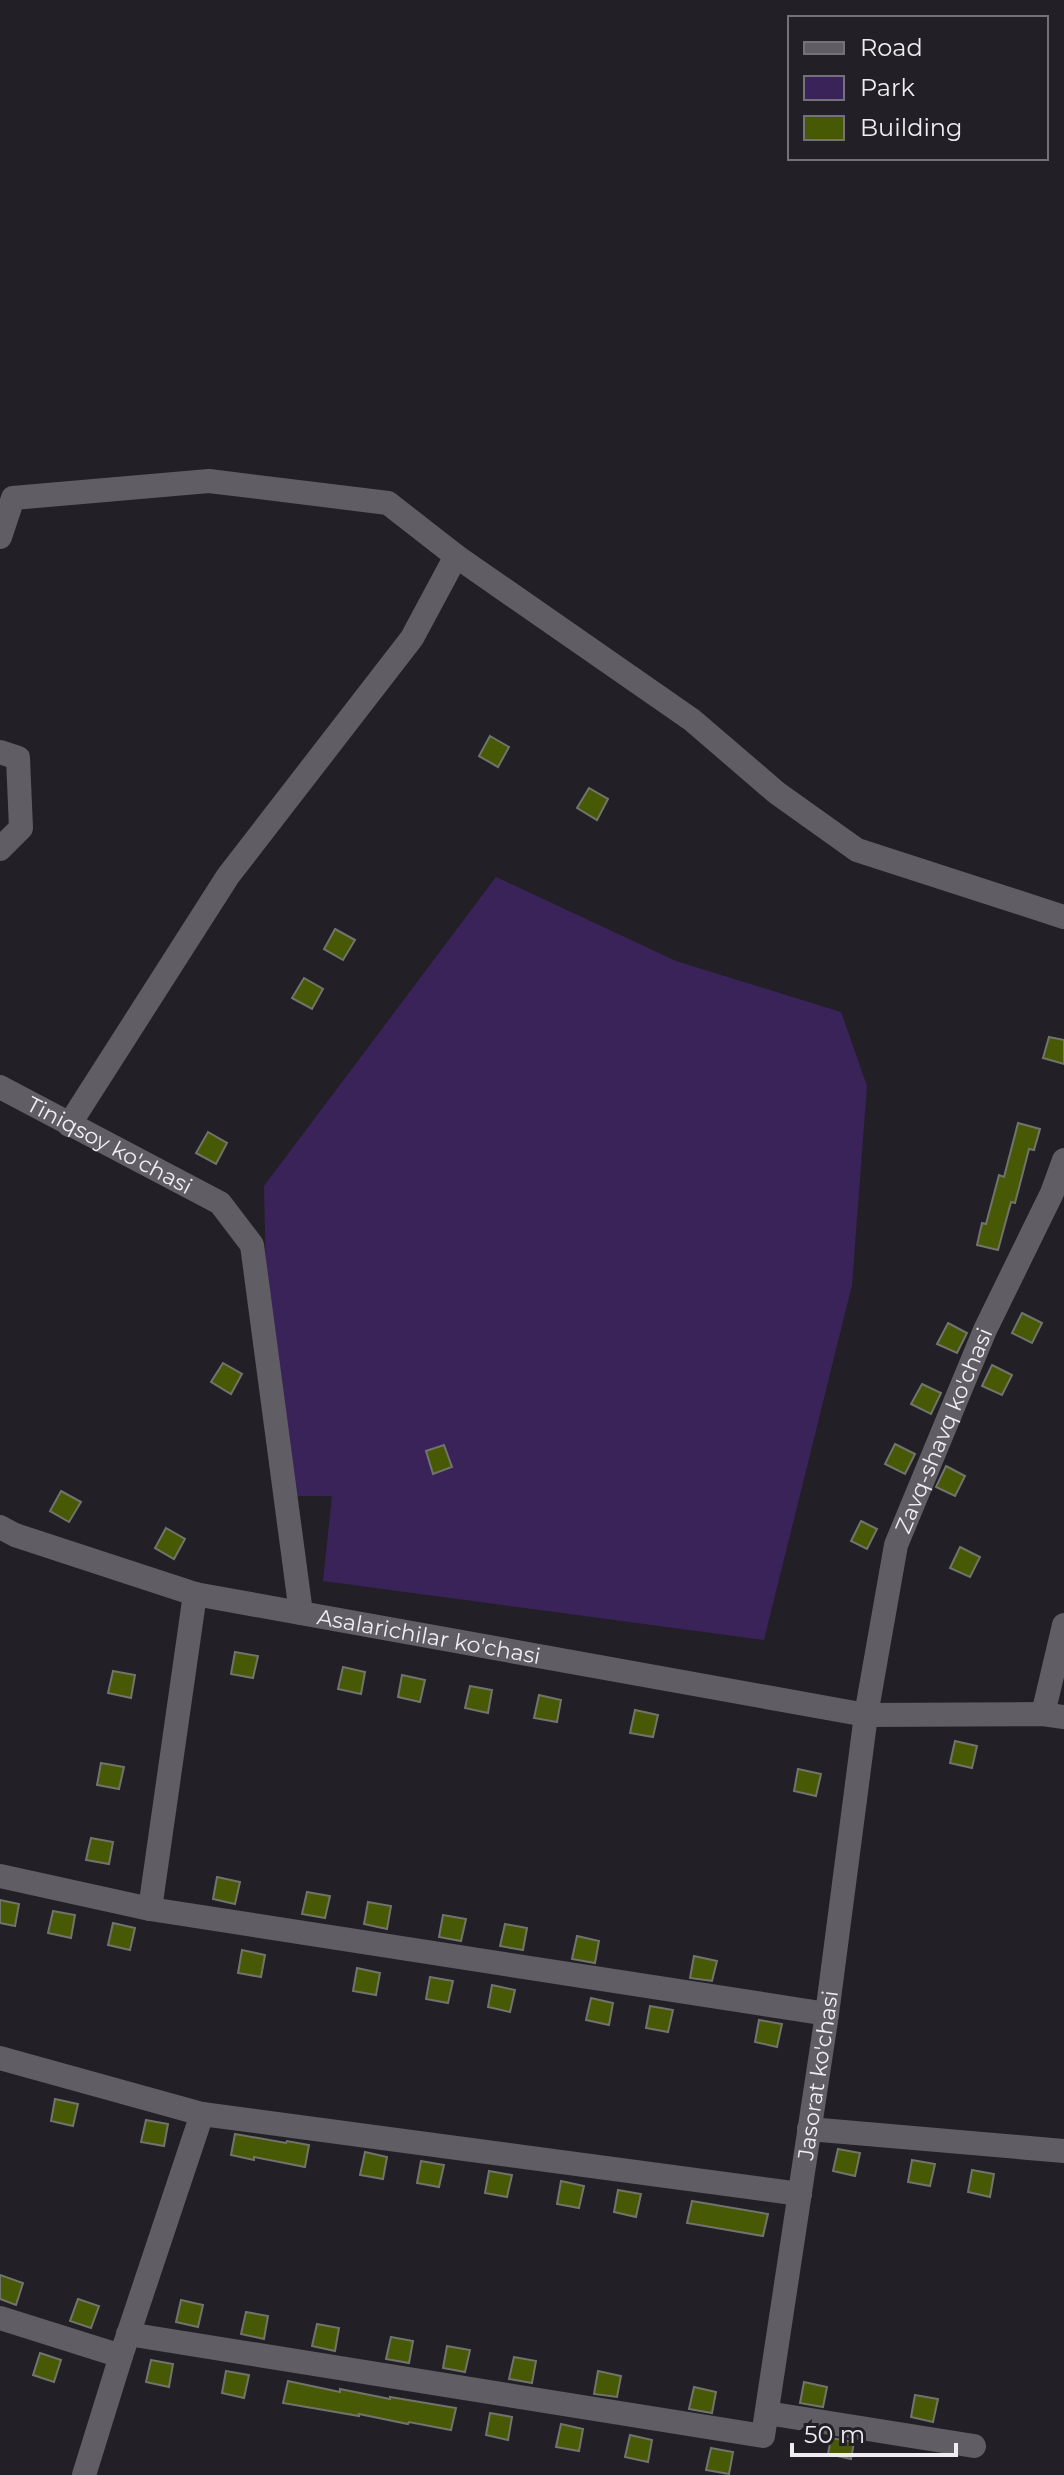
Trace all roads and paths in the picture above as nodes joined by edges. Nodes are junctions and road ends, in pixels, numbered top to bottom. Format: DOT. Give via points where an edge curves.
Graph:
graph roads {
  1 [pos="0,537"];
  2 [pos="456,556"];
  3 [pos="0,752"];
  4 [pos="0,849"];
  5 [pos="1064,917"];
  6 [pos="0,1087"];
  7 [pos="69,1125"];
  8 [pos="1064,1160"];
  9 [pos="0,1527"];
  10 [pos="195,1594"];
  11 [pos="301,1613"];
  12 [pos="1064,1625"];
  13 [pos="866,1715"];
  14 [pos="1053,1716"];
  15 [pos="0,1876"];
  16 [pos="150,1909"];
  17 [pos="827,2014"];
  18 [pos="0,2058"];
  19 [pos="202,2114"];
  20 [pos="809,2129"];
  21 [pos="1064,2151"];
  22 [pos="800,2194"];
  23 [pos="0,2318"];
  24 [pos="124,2345"];
  25 [pos="765,2424"];
  26 [pos="974,2446"];
  27 [pos="84,2475"];
  1 -- 2 [label="street" via="13,498 209,481 388,503"];
  2 -- 5 [label="street" via="692,720 777,793 857,850"];
  2 -- 7 [label="street" via="412,638 228,876"];
  3 -- 4 [label="street" via="18,758 21,828"];
  6 -- 7 [label="street, Tiniqsoy ko'chasi"];
  7 -- 11 [label="street, Tiniqsoy ko'chasi" via="220,1203 252,1245"];
  8 -- 13 [label="street, Zavq-shavq ko'chasi" via="985,1330 896,1545"];
  9 -- 10 [label="street, Asalarichilar ko'chasi"];
  10 -- 11 [label="street, Asalarichilar ko'chasi"];
  10 -- 16 [label="street"];
  11 -- 13 [label="street, Asalarichilar ko'chasi"];
  12 -- 14 [label="street"];
  13 -- 14 [label="street, Asalarichilar ko'chasi"];
  13 -- 17 [label="street, Jasorat ko'chasi"];
  15 -- 16 [label="street"];
  16 -- 17 [label="street"];
  17 -- 20 [label="street, Jasorat ko'chasi"];
  18 -- 19 [label="street"];
  19 -- 22 [label="street"];
  19 -- 24 [label="street"];
  20 -- 21 [label="street"];
  20 -- 22 [label="street, Jasorat ko'chasi"];
  22 -- 25 [label="street, Jasorat ko'chasi"];
  23 -- 24 [label="street"];
  24 -- 25 [label="street"];
  24 -- 27 [label="street"];
  25 -- 26 [label="street"];
}
